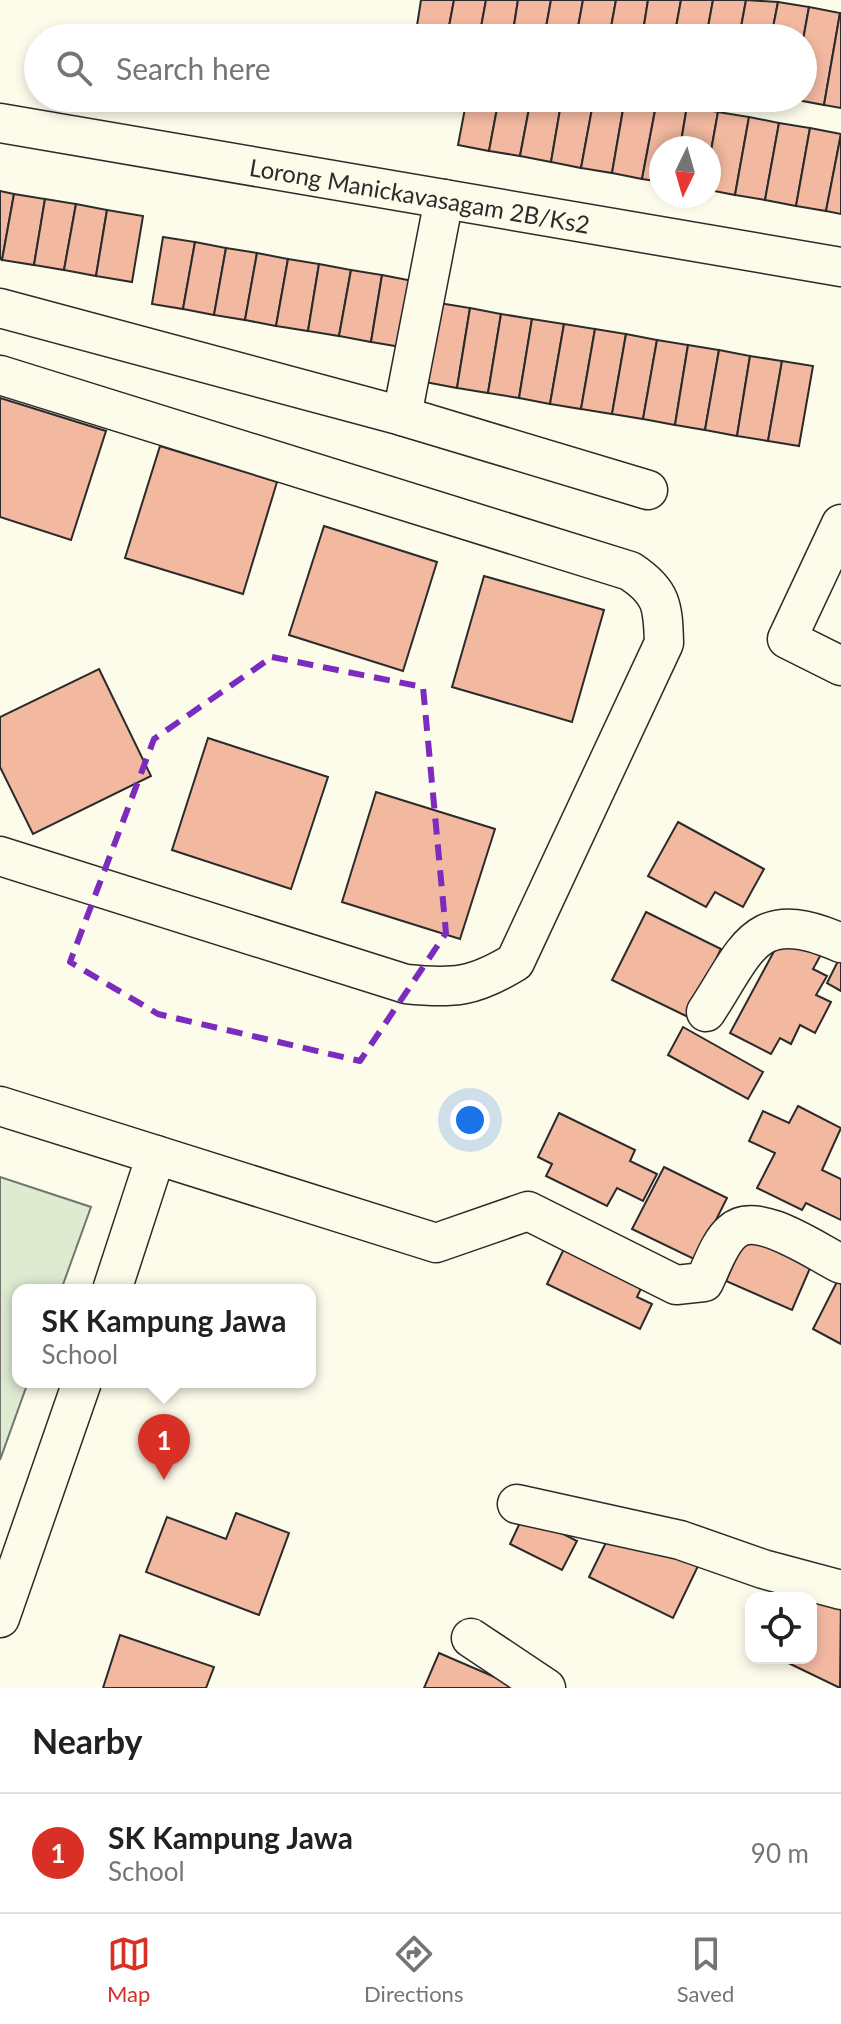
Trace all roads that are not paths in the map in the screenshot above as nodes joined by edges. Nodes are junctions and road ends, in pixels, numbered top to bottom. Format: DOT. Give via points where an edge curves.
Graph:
graph roads {
  1 [pos="0,123"];
  2 [pos="444,199"];
  3 [pos="841,267"];
  4 [pos="0,308"];
  5 [pos="0,375"];
  6 [pos="402,416"];
  7 [pos="648,490"];
  8 [pos="841,524"];
  9 [pos="841,666"];
  10 [pos="0,856"];
  11 [pos="841,943"];
  12 [pos="706,1012"];
  13 [pos="0,1106"];
  14 [pos="156,1155"];
  15 [pos="841,1264"];
  16 [pos="114,1284"];
  17 [pos="80,1388"];
  18 [pos="517,1504"];
  19 [pos="841,1590"];
  20 [pos="0,1618"];
  21 [pos="471,1638"];
  22 [pos="546,1688"];
  1 -- 2 [label="street, Lorong Manickavasagam 2B/Ks2"];
  2 -- 3 [label="street, Lorong Manickavasagam 2B/Ks2"];
  2 -- 6 [label="street"];
  4 -- 6 [label="street"];
  5 -- 10 [label="street" via="630,571 651,585 663,609 664,643 515,962 485,980 449,989 406,984"];
  6 -- 7 [label="street"];
  8 -- 9 [label="street" via="787,639"];
  11 -- 12 [label="street" via="785,926 755,937"];
  13 -- 14 [label="street"];
  14 -- 15 [label="street" via="436,1243 528,1211 676,1285 704,1282 729,1234 741,1224 759,1223"];
  14 -- 16 [label="street"];
  17 -- 20 [label="street"];
  18 -- 19 [label="street" via="680,1540"];
  21 -- 22 [label="street"];
}
